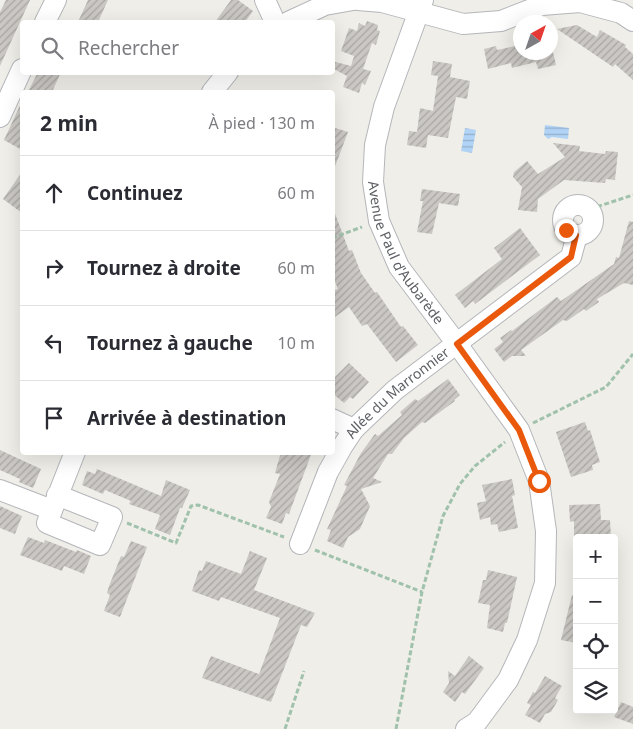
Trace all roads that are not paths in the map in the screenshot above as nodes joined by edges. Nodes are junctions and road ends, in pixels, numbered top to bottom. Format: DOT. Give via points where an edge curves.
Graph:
graph roads {
  1 [pos="56,0"];
  2 [pos="265,0"];
  3 [pos="353,0"];
  4 [pos="358,0"];
  5 [pos="421,5"];
  6 [pos="46,20"];
  7 [pos="275,20"];
  8 [pos="292,20"];
  9 [pos="633,21"];
  10 [pos="20,74"];
  11 [pos="226,75"];
  12 [pos="214,90"];
  13 [pos="0,117"];
  14 [pos="590,209"];
  15 [pos="457,344"];
  16 [pos="335,421"];
  17 [pos="354,429"];
  18 [pos="74,455"];
  19 [pos="0,490"];
  20 [pos="55,503"];
  21 [pos="300,544"];
  22 [pos="476,727"];
  1 -- 6 [label="street"];
  2 -- 7 [label="street"];
  3 -- 8 [label="street" via="325,5"];
  4 -- 5 [label="street"];
  5 -- 9 [label="street" via="463,24 501,20 542,5 580,2 620,13"];
  5 -- 15 [label="street, Avenue Paul d'Aubarède" via="384,107 375,145 373,182 379,221 399,267"];
  10 -- 13 [label="street"];
  11 -- 12 [label="street"];
  14 -- 15 [label="street, Allée du Marronnier" via="594,221 588,232 576,235 571,257"];
  15 -- 17 [label="street, Allée du Marronnier" via="395,390"];
  15 -- 22 [label="street, Avenue Paul d'Aubarède" via="519,430 539,481 546,531 545,583 527,640 508,680"];
  16 -- 17 [label="street"];
  17 -- 21 [label="street, Allée du Marronnier" via="328,472"];
  18 -- 20 [label="street"];
  19 -- 20 [label="street"];
  20 -- 20 [label="street" via="47,523 100,545 112,517"];
}
